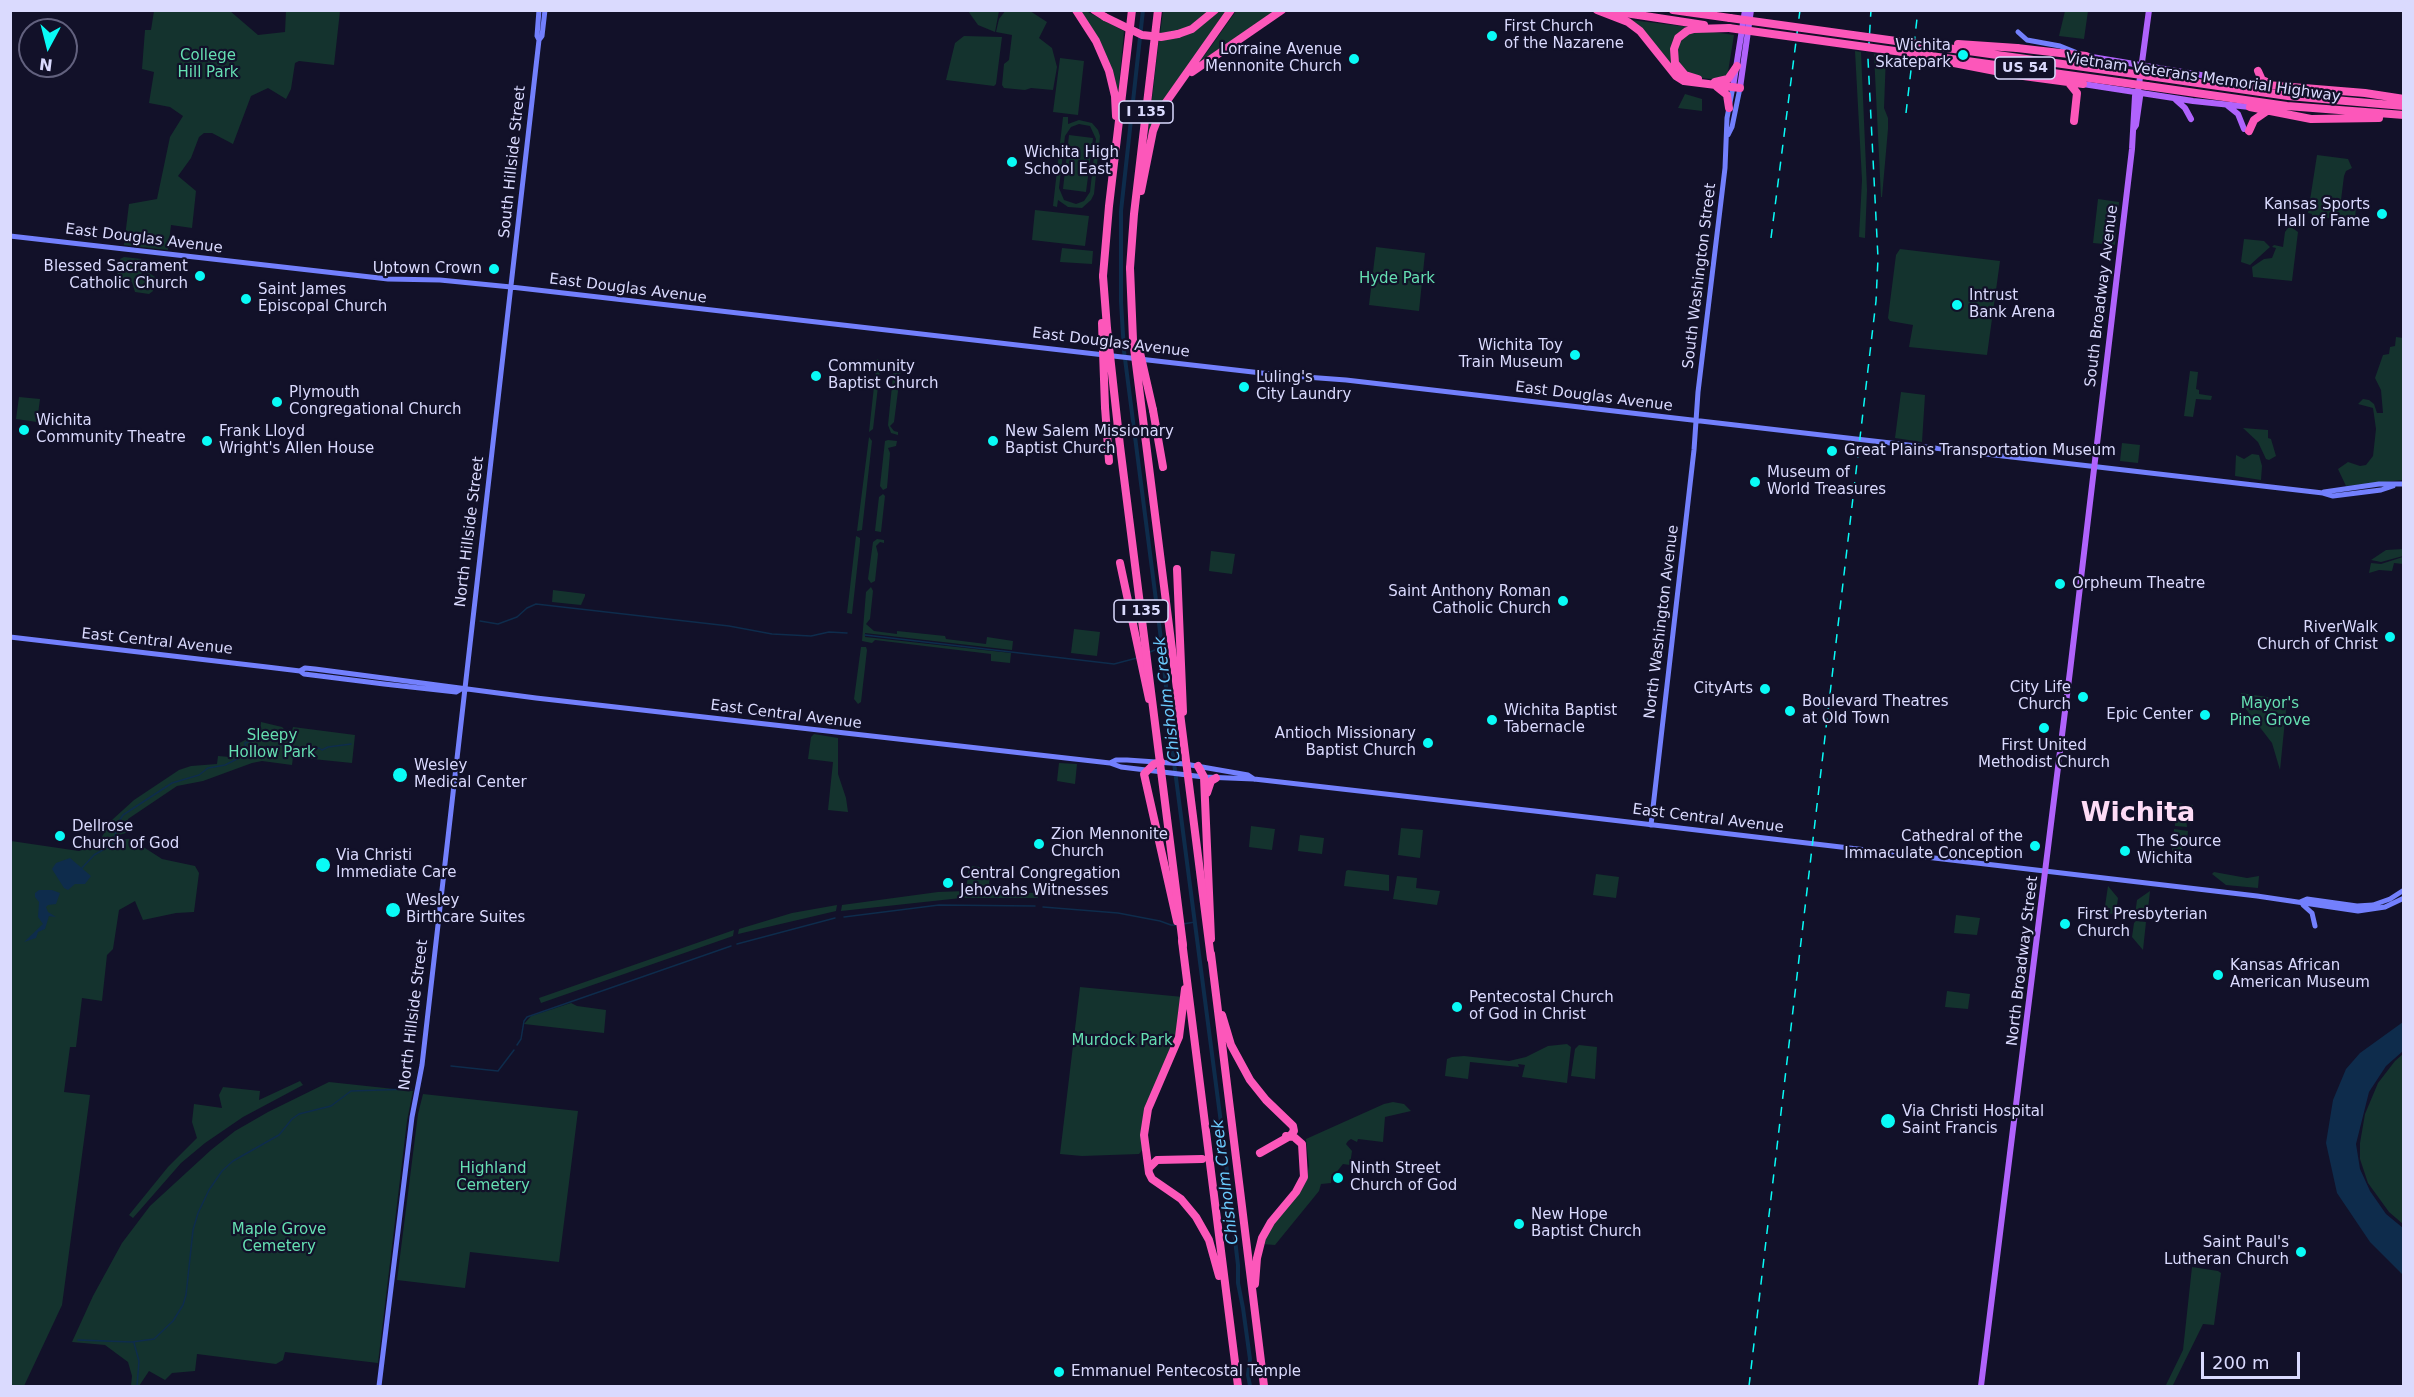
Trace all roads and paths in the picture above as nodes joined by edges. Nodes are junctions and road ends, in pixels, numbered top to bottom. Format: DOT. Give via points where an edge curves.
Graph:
graph roads {
  1 [pos="539,10"];
  2 [pos="545,10"];
  3 [pos="1076,10"];
  4 [pos="1094,10"];
  5 [pos="1132,10"];
  6 [pos="1158,10"];
  7 [pos="1215,10"];
  8 [pos="1231,10"];
  9 [pos="1282,10"];
  10 [pos="1597,10"];
  11 [pos="1607,10"];
  12 [pos="1673,10"];
  13 [pos="1704,10"];
  14 [pos="1745,10"];
  15 [pos="1752,10"];
  16 [pos="2149,10"];
  17 [pos="1730,18"];
  18 [pos="1729,28"];
  19 [pos="2018,32"];
  20 [pos="539,40"];
  21 [pos="1905,42"];
  22 [pos="1903,52"];
  23 [pos="2085,56"];
  24 [pos="1737,66"];
  25 [pos="2142,66"];
  26 [pos="2258,71"];
  27 [pos="1715,82"];
  28 [pos="2068,82"];
  29 [pos="2083,84"];
  30 [pos="2255,84"];
  31 [pos="1704,85"];
  32 [pos="2273,85"];
  33 [pos="1735,87"];
  34 [pos="1173,90"];
  35 [pos="2138,92"];
  36 [pos="2173,98"];
  37 [pos="2403,99"];
  38 [pos="2225,104"];
  39 [pos="2403,105"];
  40 [pos="2250,107"];
  41 [pos="1729,108"];
  42 [pos="2267,111"];
  43 [pos="2403,116"];
  44 [pos="2191,119"];
  45 [pos="2074,121"];
  46 [pos="2247,130"];
  47 [pos="1728,135"];
  48 [pos="1115,160"];
  49 [pos="1134,214"];
  50 [pos="10,236"];
  51 [pos="1103,276"];
  52 [pos="511,287"];
  53 [pos="1129,291"];
  54 [pos="1696,421"];
  55 [pos="1109,461"];
  56 [pos="1163,467"];
  57 [pos="2094,467"];
  58 [pos="2403,484"];
  59 [pos="1120,563"];
  60 [pos="1177,570"];
  61 [pos="10,637"];
  62 [pos="303,673"];
  63 [pos="462,690"];
  64 [pos="1155,727"];
  65 [pos="1183,741"];
  66 [pos="1161,762"];
  67 [pos="1110,763"];
  68 [pos="1198,766"];
  69 [pos="1146,770"];
  70 [pos="1204,777"];
  71 [pos="1216,778"];
  72 [pos="1254,778"];
  73 [pos="1206,812"];
  74 [pos="1651,825"];
  75 [pos="2046,871"];
  76 [pos="2403,890"];
  77 [pos="2403,898"];
  78 [pos="2300,902"];
  79 [pos="2315,926"];
  80 [pos="1183,945"];
  81 [pos="1211,959"];
  82 [pos="1185,962"];
  83 [pos="1214,983"];
  84 [pos="1286,1136"];
  85 [pos="1260,1153"];
  86 [pos="1202,1159"];
  87 [pos="1149,1168"];
  88 [pos="1256,1319"];
  89 [pos="1230,1333"];
  90 [pos="379,1386"];
  91 [pos="1237,1386"];
  92 [pos="1264,1386"];
  93 [pos="1981,1386"];
  1 -- 20 [label="main road, South Hillside Street"];
  2 -- 20 [label="main road, South Hillside Street"];
  3 -- 48 [label="highway" via="1100,49 1113,83"];
  4 -- 7 [label="highway, bridge" via="1142,35 1161,37 1192,29"];
  5 -- 48 [label="highway"];
  6 -- 49 [label="highway, I 135"];
  8 -- 34 [label="highway"];
  9 -- 34 [label="highway" via="1196,67"];
  10 -- 31 [label="highway" via="1640,31 1676,76"];
  11 -- 18 [label="highway, Vietnam Veterans Memorial Highway / US 54"];
  12 -- 17 [label="highway, Vietnam Veterans Memorial Highway / US 54"];
  13 -- 17 [label="highway"];
  14 -- 24 [label="main road, South Washington Street"];
  15 -- 33 [label="main road, South Washington Street"];
  16 -- 25 [label="main road, South Broadway Avenue"];
  17 -- 21 [label="highway, Vietnam Veterans Memorial Highway / US 54, bridge"];
  18 -- 22 [label="highway, Vietnam Veterans Memorial Highway / US 54, bridge"];
  18 -- 27 [label="highway" via="1690,29 1678,38 1674,49 1675,63 1685,75"];
  19 -- 23 [label="main road" via="2027,40"];
  20 -- 52 [label="main road, South Hillside Street"];
  21 -- 23 [label="highway, bridge"];
  21 -- 39 [label="highway, Vietnam Veterans Memorial Highway / US 54, bridge" via="2288,96"];
  22 -- 28 [label="highway, bridge"];
  22 -- 43 [label="highway, Vietnam Veterans Memorial Highway / US 54, bridge" via="2287,106"];
  23 -- 25 [label="main road"];
  24 -- 27 [label="highway" via="1728,79"];
  24 -- 33 [label="main road, South Washington Street"];
  25 -- 30 [label="main road"];
  25 -- 35 [label="main road, South Broadway Avenue"];
  26 -- 32 [label="highway" via="2262,80"];
  27 -- 33 [label="highway"];
  28 -- 29 [label="highway"];
  28 -- 45 [label="highway" via="2077,93"];
  29 -- 35 [label="main road"];
  30 -- 32 [label="highway"];
  31 -- 33 [label="highway"];
  31 -- 41 [label="highway" via="1725,92"];
  32 -- 37 [label="highway"];
  33 -- 41 [label="main road, South Washington Street"];
  33 -- 47 [label="main road, South Washington Street"];
  34 -- 49 [label="highway" via="1153,131"];
  35 -- 36 [label="main road"];
  35 -- 57 [label="main road, South Broadway Avenue"];
  36 -- 38 [label="main road"];
  36 -- 44 [label="main road"];
  38 -- 40 [label="main road"];
  38 -- 46 [label="main road" via="2238,114"];
  40 -- 42 [label="highway"];
  41 -- 47 [label="main road, South Washington Street"];
  42 -- 43 [label="highway" via="2312,119"];
  42 -- 46 [label="highway"];
  47 -- 54 [label="main road, South Washington Street"];
  48 -- 51 [label="highway, I 135"];
  49 -- 53 [label="highway, I 135, bridge"];
  50 -- 52 [label="main road, East Douglas Avenue" via="388,279"];
  51 -- 55 [label="highway, bridge"];
  51 -- 64 [label="highway, I 135, bridge"];
  52 -- 54 [label="main road, East Douglas Avenue"];
  52 -- 63 [label="main road, North Hillside Street"];
  53 -- 56 [label="highway, bridge"];
  53 -- 65 [label="highway, I 135, bridge"];
  54 -- 57 [label="main road, East Douglas Avenue"];
  54 -- 74 [label="main road, North Washington Avenue"];
  57 -- 58 [label="main road, East Douglas Avenue" via="2338,496"];
  57 -- 75 [label="main road, North Broadway Street"];
  59 -- 64 [label="highway, bridge"];
  60 -- 65 [label="highway, bridge"];
  61 -- 62 [label="main road, East Central Avenue"];
  62 -- 63 [label="main road, East Central Avenue"];
  62 -- 63 [label="main road, East Central Avenue" via="304,668"];
  63 -- 67 [label="main road, East Central Avenue"];
  63 -- 90 [label="main road, North Hillside Street" via="422,1065 412,1117"];
  64 -- 80 [label="highway, I 135, bridge"];
  65 -- 81 [label="highway, I 135, bridge"];
  66 -- 67 [label="main road, East Central Avenue"];
  66 -- 68 [label="main road, East Central Avenue"];
  66 -- 69 [label="highway"];
  67 -- 69 [label="main road, East Central Avenue"];
  68 -- 70 [label="highway"];
  68 -- 72 [label="main road, East Central Avenue"];
  69 -- 70 [label="main road, East Central Avenue"];
  69 -- 80 [label="highway, bridge"];
  70 -- 71 [label="main road, East Central Avenue"];
  70 -- 73 [label="highway"];
  71 -- 72 [label="main road, East Central Avenue"];
  71 -- 73 [label="highway" via="1207,790"];
  72 -- 74 [label="main road, East Central Avenue"];
  73 -- 81 [label="highway, bridge"];
  74 -- 75 [label="main road, East Central Avenue"];
  75 -- 78 [label="main road, East Central Avenue"];
  75 -- 93 [label="main road, North Broadway Street"];
  76 -- 78 [label="main road" via="2373,905"];
  77 -- 78 [label="main road" via="2364,911"];
  78 -- 79 [label="main road" via="2312,913"];
  80 -- 82 [label="highway, I 135"];
  81 -- 83 [label="highway, I 135"];
  82 -- 87 [label="highway" via="1183,1017 1176,1045 1145,1118"];
  82 -- 89 [label="highway, I 135"];
  83 -- 84 [label="highway" via="1227,1033 1243,1068 1266,1100 1291,1123 1294,1131"];
  83 -- 88 [label="highway, I 135"];
  84 -- 85 [label="highway"];
  84 -- 88 [label="highway" via="1299,1139 1302,1144 1305,1177 1262,1238 1255,1268"];
  86 -- 87 [label="highway" via="1157,1160"];
  87 -- 89 [label="highway" via="1152,1179 1181,1200 1204,1230 1215,1260"];
  88 -- 92 [label="highway, I 135"];
  89 -- 91 [label="highway, I 135"];
}
